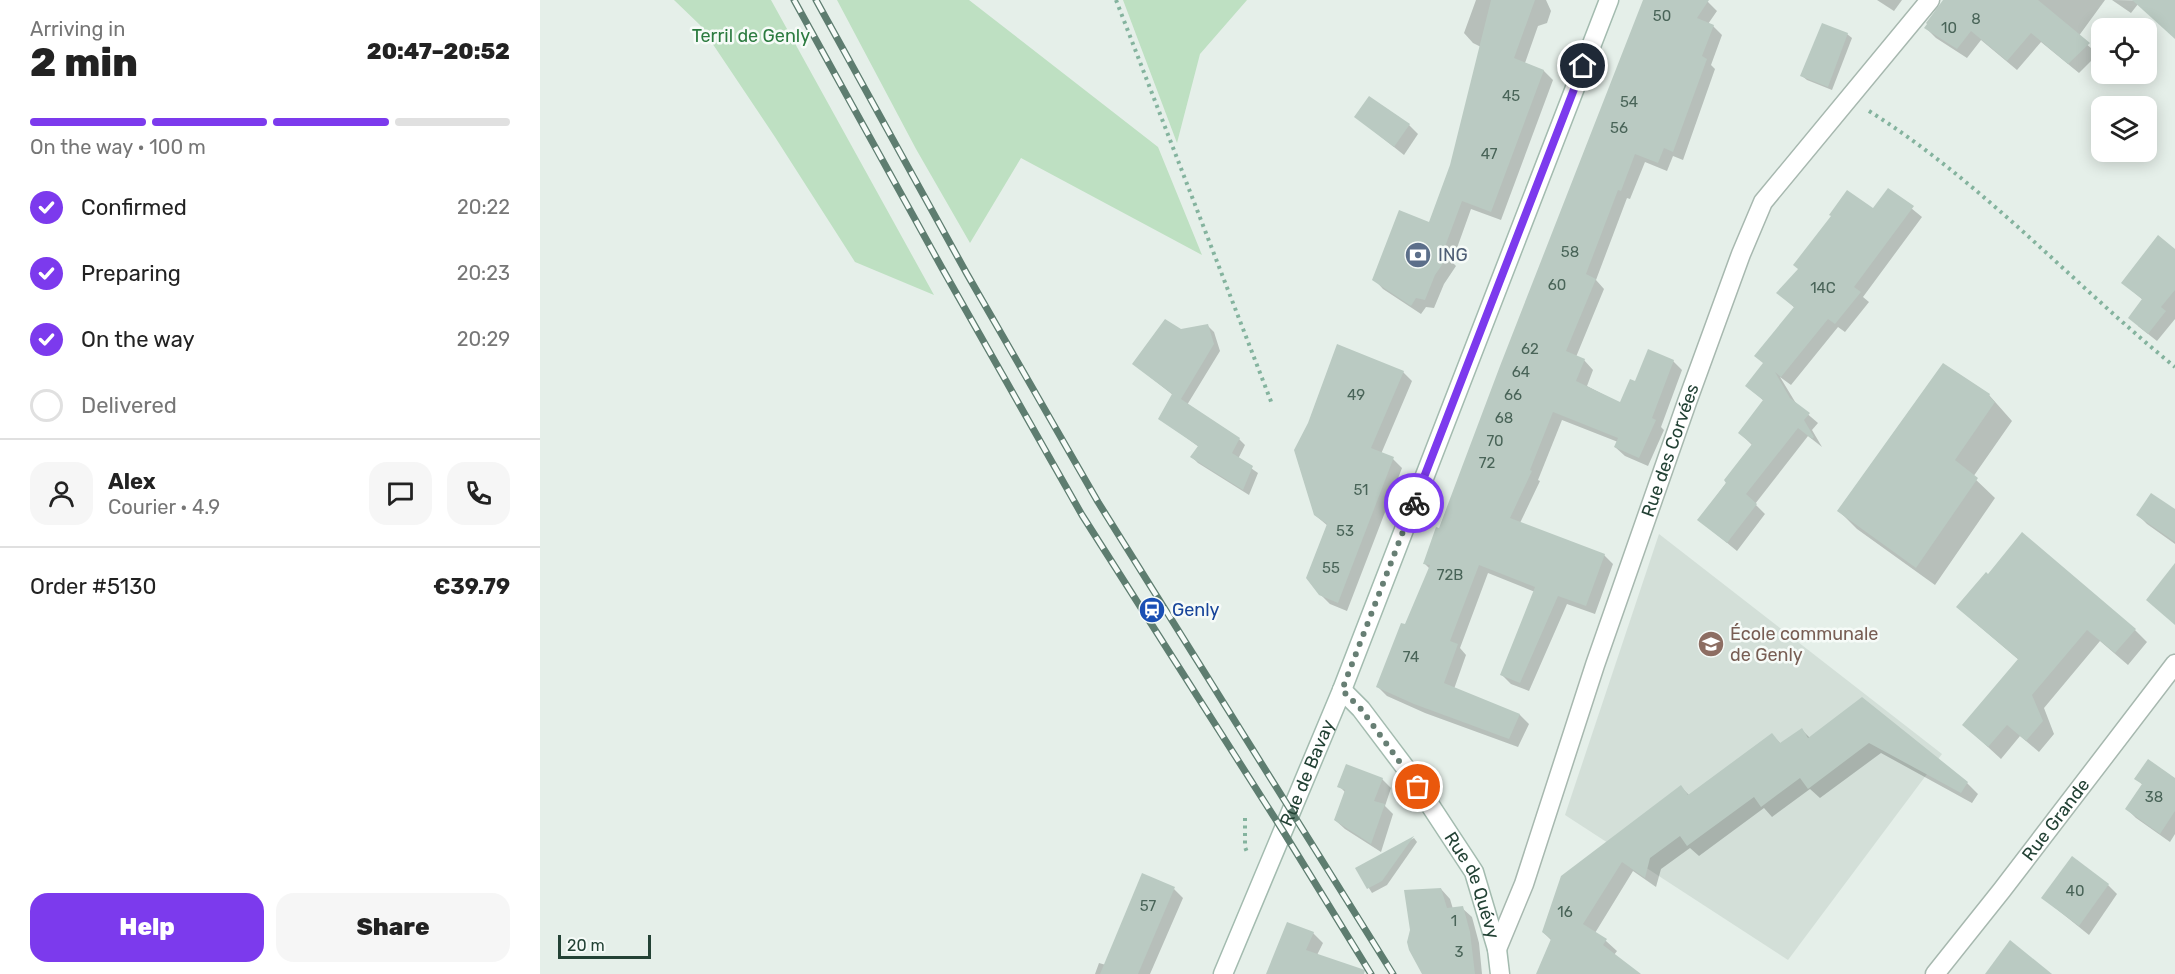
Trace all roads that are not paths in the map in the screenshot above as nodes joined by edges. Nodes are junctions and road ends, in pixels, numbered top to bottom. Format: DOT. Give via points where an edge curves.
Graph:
graph roads {
  1 [pos="1609,0"];
  2 [pos="1930,0"];
  3 [pos="2175,664"];
  4 [pos="1342,690"];
  5 [pos="1497,949"];
  6 [pos="1223,974"];
  7 [pos="1500,974"];
  8 [pos="1935,974"];
  1 -- 4 [label="street, Rue de Bavay"];
  2 -- 5 [label="street, Rue des Corvées" via="1763,202 1687,402 1594,665 1524,884"];
  3 -- 8 [label="street, Rue Grande"];
  4 -- 5 [label="street, Rue de Quévy" via="1407,770 1474,872"];
  4 -- 6 [label="street, Rue de Bavay"];
  5 -- 7 [label="street, Rue de Quévy"];
}
